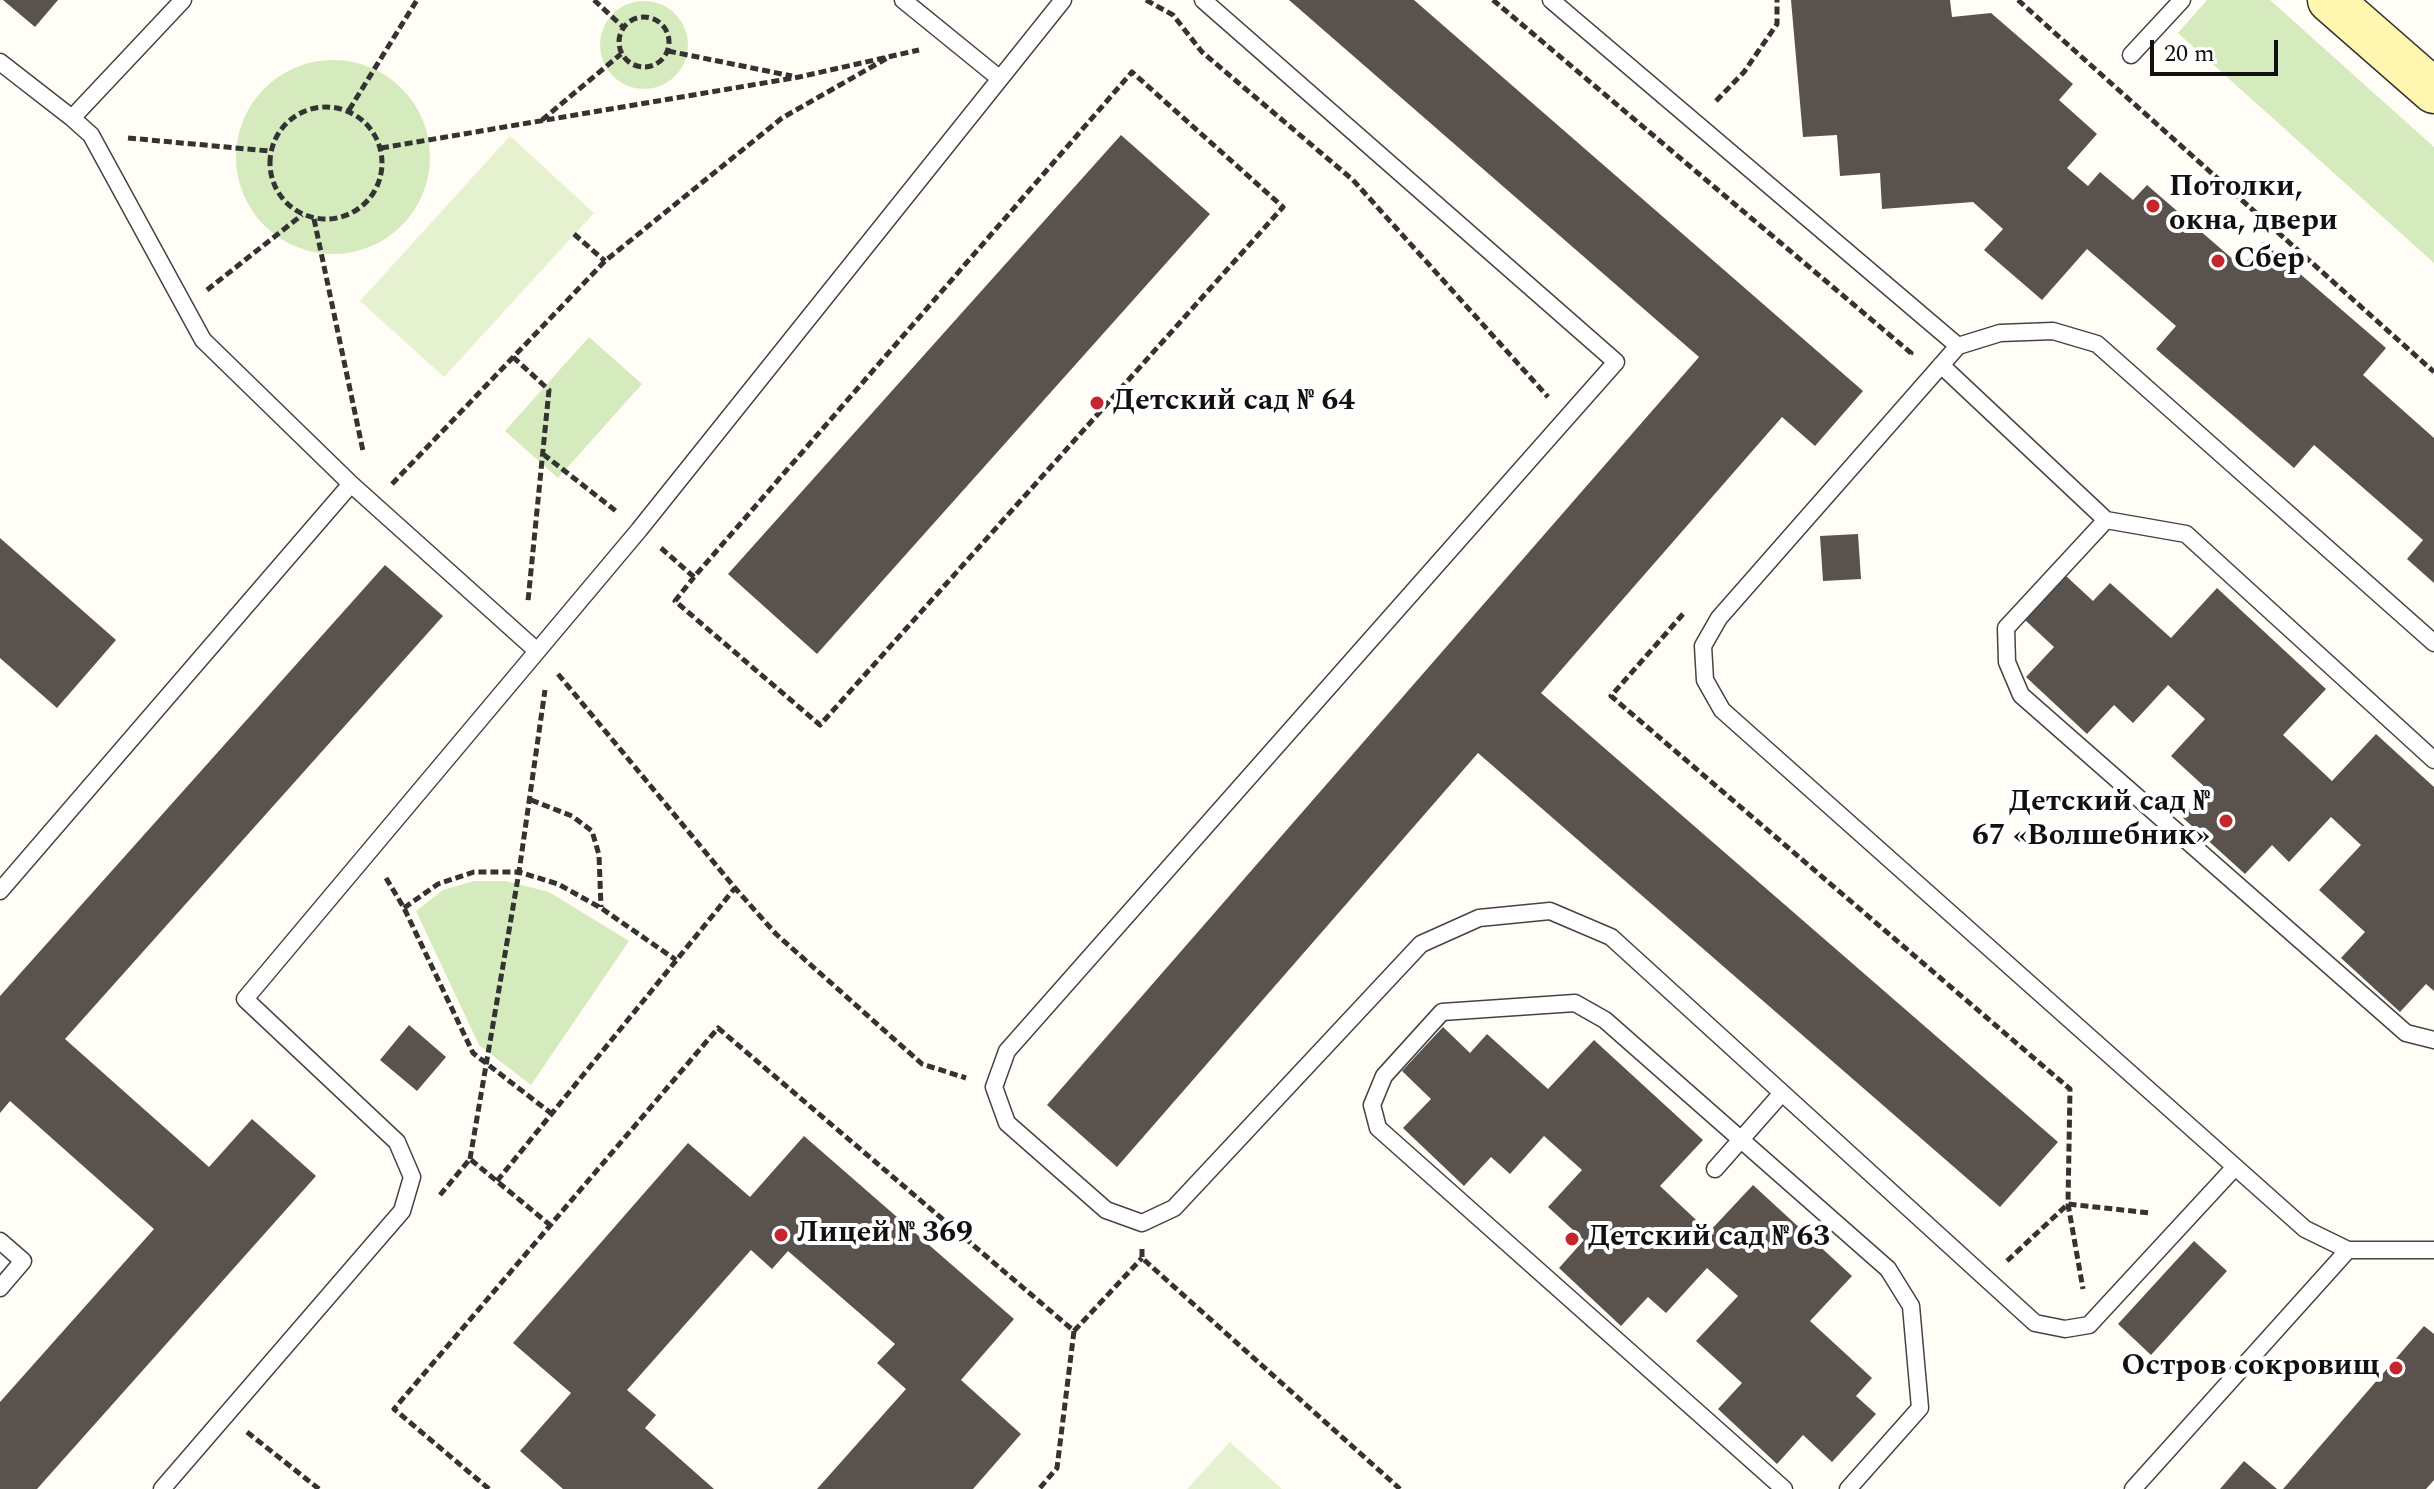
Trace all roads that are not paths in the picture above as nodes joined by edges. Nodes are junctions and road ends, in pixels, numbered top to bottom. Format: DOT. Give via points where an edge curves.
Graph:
graph roads {
  1 [pos="183,0"];
  2 [pos="903,0"];
  3 [pos="1063,0"];
  4 [pos="1203,0"];
  5 [pos="1551,0"];
  6 [pos="2182,0"];
  7 [pos="2330,0"];
  8 [pos="2131,55"];
  9 [pos="0,62"];
  10 [pos="999,78"];
  11 [pos="2434,91"];
  12 [pos="72,118"];
  13 [pos="1958,346"];
  14 [pos="1941,365"];
  15 [pos="351,484"];
  16 [pos="2106,520"];
  17 [pos="2434,643"];
  18 [pos="537,651"];
  19 [pos="2434,760"];
  20 [pos="0,891"];
  21 [pos="2434,1040"];
  22 [pos="1782,1093"];
  23 [pos="1742,1139"];
  24 [pos="2235,1167"];
  25 [pos="1715,1169"];
  26 [pos="0,1241"];
  27 [pos="2348,1250"];
  28 [pos="2434,1250"];
  29 [pos="0,1288"];
  30 [pos="162,1489"];
  31 [pos="1784,1489"];
  32 [pos="1848,1489"];
  33 [pos="2133,1489"];
  1 -- 12 [label="lane"];
  2 -- 10 [label="lane"];
  3 -- 10 [label="lane"];
  4 -- 22 [label="lane" via="1616,362 1007,1051 994,1087 1007,1123 1106,1210 1142,1223 1174,1208 1421,944 1479,918 1550,911 1611,937"];
  5 -- 13 [label="lane"];
  6 -- 8 [label="lane"];
  7 -- 11 [label="main road"];
  9 -- 12 [label="lane"];
  10 -- 18 [label="lane"];
  12 -- 15 [label="lane" via="91,135 203,340"];
  13 -- 14 [label="lane"];
  13 -- 17 [label="lane" via="2000,333 2053,331 2097,344"];
  14 -- 16 [label="lane"];
  14 -- 24 [label="lane" via="1719,618 1703,646 1705,680 1722,710"];
  15 -- 18 [label="lane"];
  15 -- 20 [label="lane"];
  16 -- 19 [label="lane" via="2186,534"];
  16 -- 21 [label="lane" via="2006,628 2007,662 2021,695 2406,1033"];
  18 -- 30 [label="lane" via="245,999 397,1142 412,1177 402,1211"];
  22 -- 23 [label="lane"];
  22 -- 24 [label="lane" via="2035,1323 2065,1329 2089,1325"];
  23 -- 25 [label="lane"];
  23 -- 31 [label="lane" via="1605,1020 1575,1003 1442,1012 1384,1076 1372,1105 1378,1128"];
  23 -- 32 [label="lane" via="1888,1269 1911,1306 1920,1408"];
  24 -- 27 [label="lane" via="2305,1229"];
  26 -- 29 [label="lane" via="23,1261"];
  27 -- 28 [label="lane"];
  27 -- 33 [label="lane"];
}
